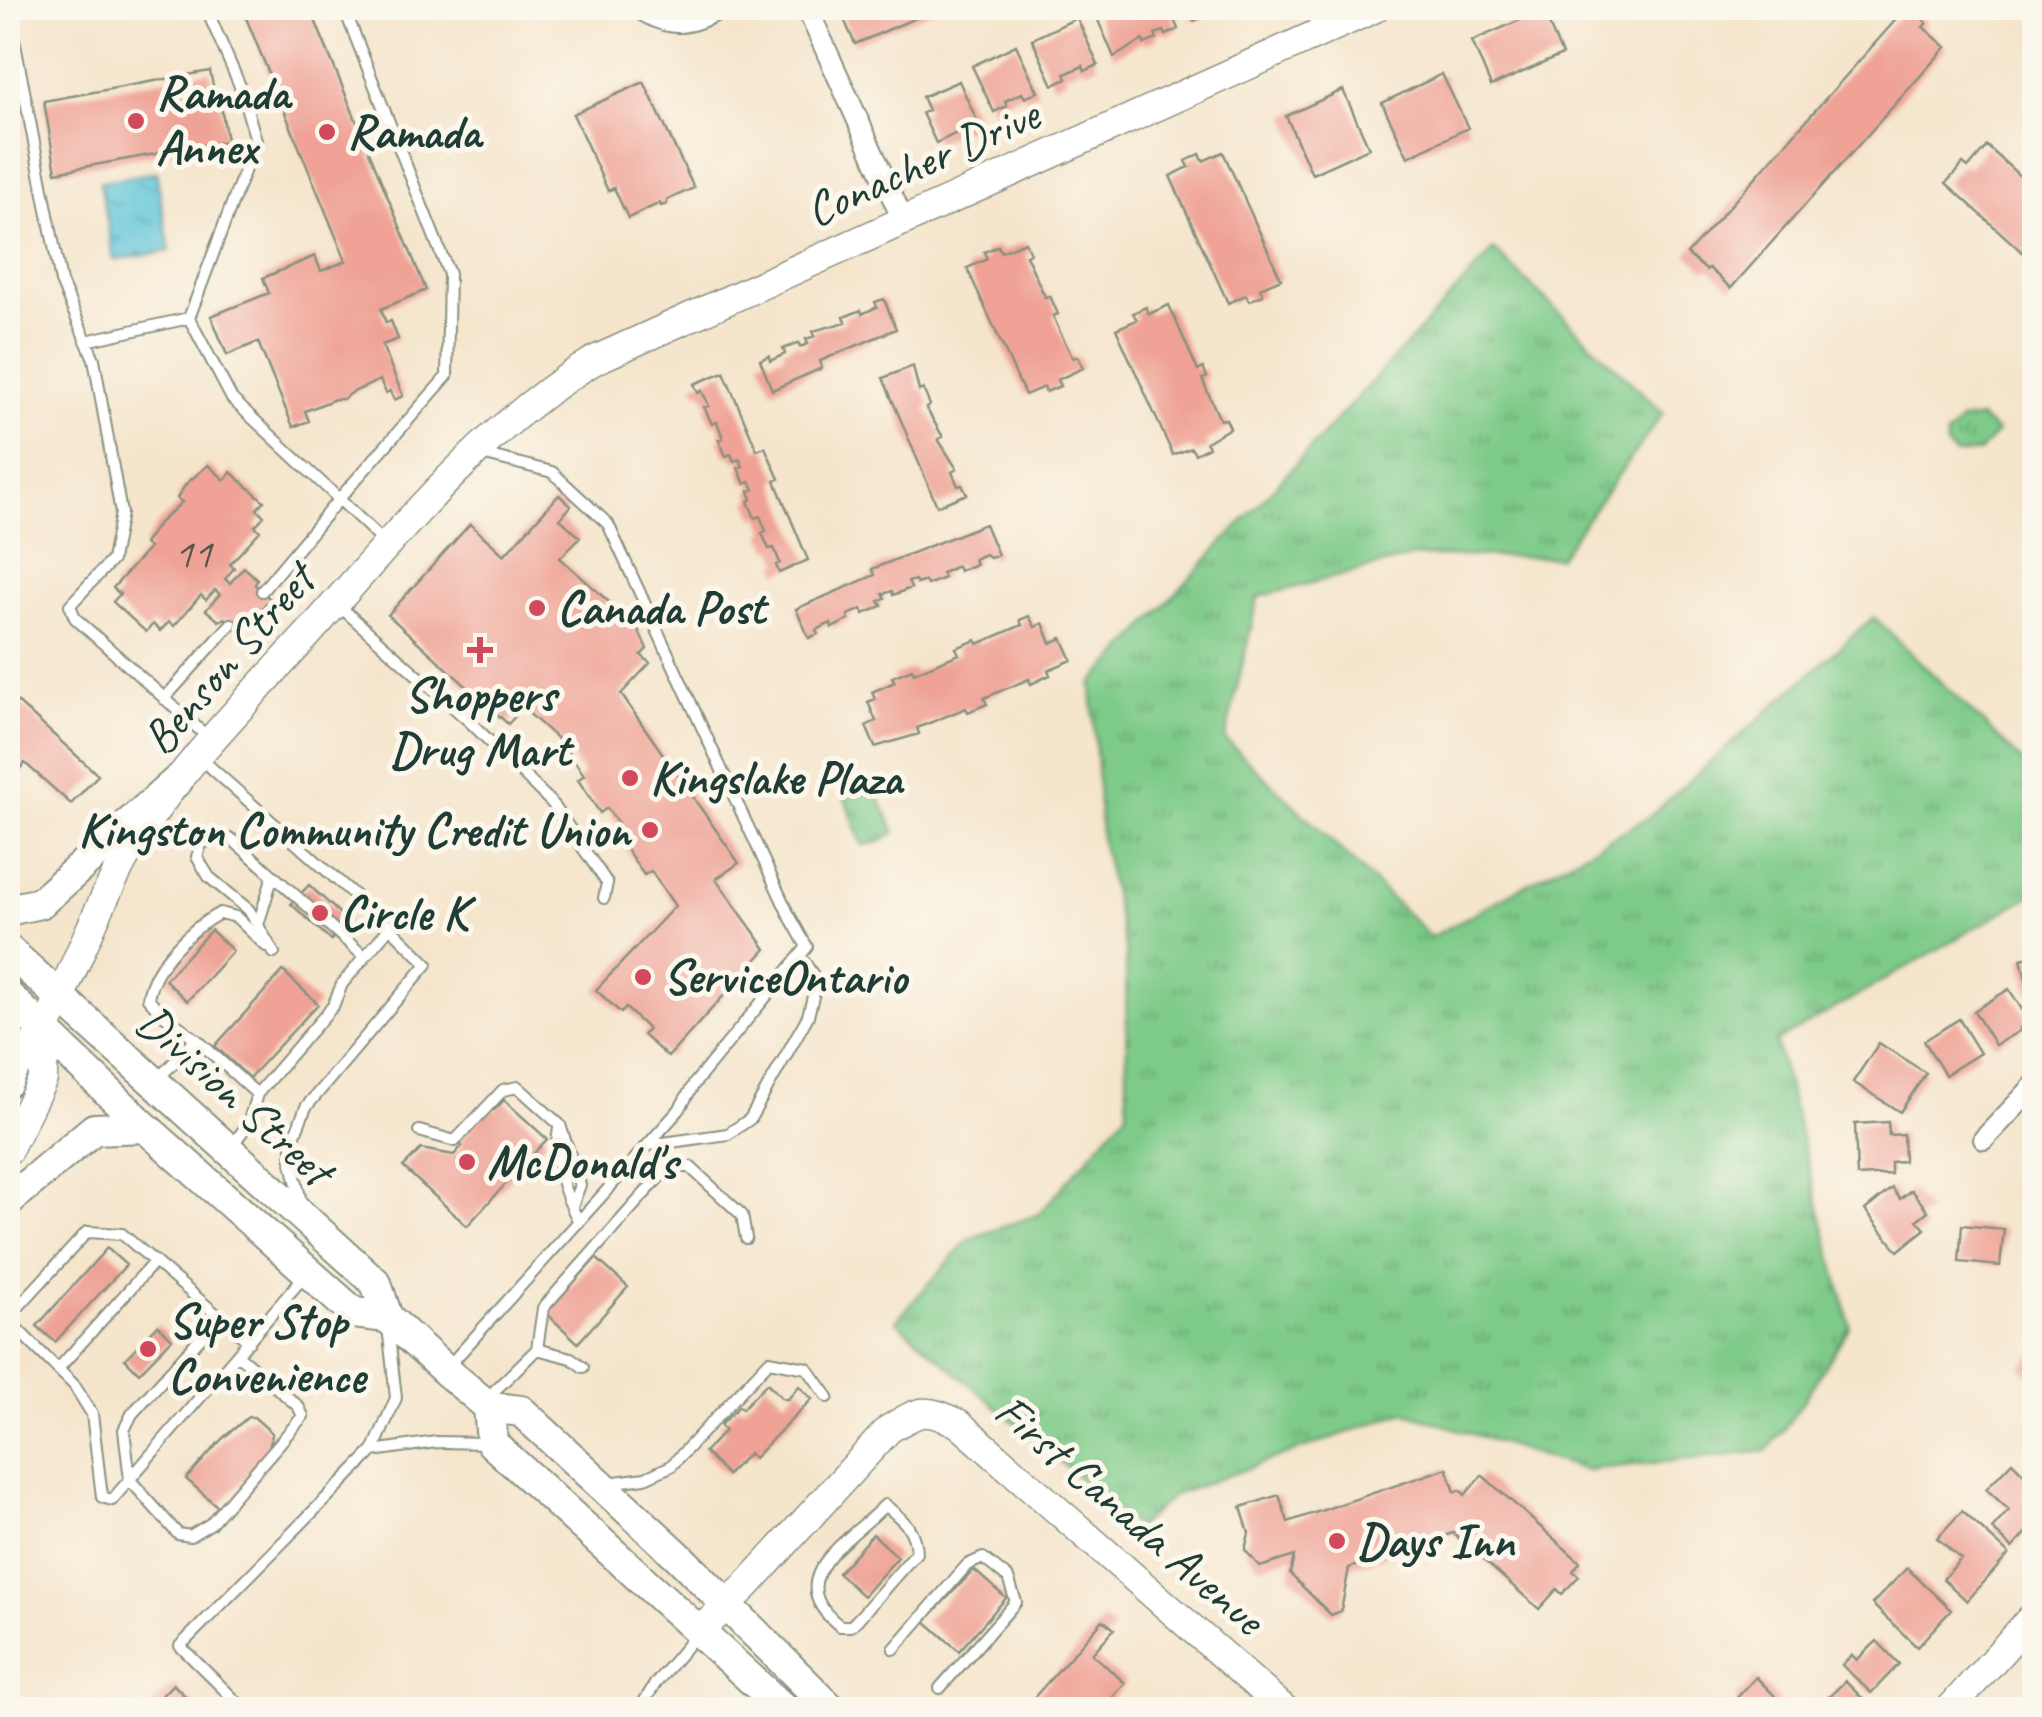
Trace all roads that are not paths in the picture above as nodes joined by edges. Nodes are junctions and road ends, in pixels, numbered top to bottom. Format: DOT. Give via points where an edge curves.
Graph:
graph roads {
  1 [pos="8,8"];
  2 [pos="206,8"];
  3 [pos="344,8"];
  4 [pos="639,8"];
  5 [pos="722,8"];
  6 [pos="808,8"];
  7 [pos="1376,8"];
  8 [pos="903,220"];
  9 [pos="189,318"];
  10 [pos="86,341"];
  11 [pos="514,415"];
  12 [pos="477,453"];
  13 [pos="339,499"];
  14 [pos="388,546"];
  15 [pos="262,591"];
  16 [pos="336,603"];
  17 [pos="231,624"];
  18 [pos="164,699"];
  19 [pos="205,749"];
  20 [pos="178,780"];
  21 [pos="274,875"];
  22 [pos="604,898"];
  23 [pos="8,910"];
  24 [pos="258,925"];
  25 [pos="390,927"];
  26 [pos="8,950"];
  27 [pos="800,956"];
  28 [pos="365,957"];
  29 [pos="8,996"];
  30 [pos="60,998"];
  31 [pos="44,1030"];
  32 [pos="196,1039"];
  33 [pos="8,1083"];
  34 [pos="154,1084"];
  35 [pos="2034,1086"];
  36 [pos="257,1094"];
  37 [pos="145,1127"];
  38 [pos="420,1131"];
  39 [pos="1984,1140"];
  40 [pos="648,1145"];
  41 [pos="8,1150"];
  42 [pos="228,1150"];
  43 [pos="8,1201"];
  44 [pos="305,1220"];
  45 [pos="578,1222"];
  46 [pos="746,1238"];
  47 [pos="154,1262"];
  48 [pos="308,1272"];
  49 [pos="219,1316"];
  50 [pos="387,1317"];
  51 [pos="8,1319"];
  52 [pos="249,1342"];
  53 [pos="538,1349"];
  54 [pos="238,1355"];
  55 [pos="583,1367"];
  56 [pos="58,1369"];
  57 [pos="445,1370"];
  58 [pos="828,1397"];
  59 [pos="486,1404"];
  60 [pos="492,1443"];
  61 [pos="373,1451"];
  62 [pos="130,1480"];
  63 [pos="601,1484"];
  64 [pos="824,1563"];
  65 [pos="725,1606"];
  66 [pos="2034,1615"];
  67 [pos="698,1633"];
  68 [pos="894,1649"];
  69 [pos="940,1688"];
  70 [pos="244,1710"];
  71 [pos="639,1710"];
  72 [pos="784,1710"];
  73 [pos="832,1710"];
  74 [pos="1285,1710"];
  75 [pos="1948,1710"];
  1 -- 10 [label="lane" via="61,282"];
  2 -- 9 [label="lane" via="256,140"];
  3 -- 13 [label="lane" via="448,274 447,376"];
  4 -- 5 [label="street" via="669,23"];
  6 -- 8 [label="street"];
  7 -- 8 [label="street, Conacher Drive"];
  8 -- 11 [label="street, Conacher Drive" via="595,360"];
  9 -- 10 [label="lane"];
  9 -- 13 [label="lane" via="232,399"];
  10 -- 18 [label="lane" via="122,513 112,560 70,604 75,618"];
  11 -- 12 [label="street, Benson Street"];
  12 -- 14 [label="street, Benson Street"];
  12 -- 27 [label="lane" via="552,472 608,524 807,947"];
  13 -- 14 [label="lane"];
  13 -- 15 [label="lane"];
  14 -- 16 [label="street, Benson Street"];
  16 -- 19 [label="street, Benson Street"];
  16 -- 22 [label="lane" via="552,803 607,883"];
  17 -- 18 [label="lane"];
  18 -- 19 [label="lane"];
  19 -- 20 [label="street, Benson Street"];
  19 -- 25 [label="lane"];
  20 -- 23 [label="main road" via="40,903"];
  20 -- 30 [label="street, Benson Street" via="137,838"];
  21 -- 24 [label="lane"];
  21 -- 24 [label="lane" via="233,840 218,836 201,844 197,857 209,876"];
  21 -- 28 [label="lane"];
  24 -- 32 [label="lane" via="274,954 236,917 220,913 203,922 152,978 148,998"];
  25 -- 28 [label="lane"];
  25 -- 44 [label="lane" via="427,964 306,1107 292,1142"];
  26 -- 30 [label="main road, Division Street"];
  27 -- 40 [label="lane"];
  27 -- 40 [label="lane" via="816,981 808,1016 750,1119 728,1134"];
  28 -- 36 [label="lane" via="342,984 334,1006"];
  29 -- 31 [label="main road, Division Street"];
  30 -- 31 [label="street, Benson Street"];
  30 -- 34 [label="main road, Division Street"];
  31 -- 33 [label="street" via="17,1060"];
  31 -- 37 [label="main road, Division Street"];
  31 -- 41 [label="street" via="44,1079"];
  32 -- 34 [label="lane"];
  32 -- 36 [label="lane"];
  34 -- 42 [label="main road, Division Street"];
  35 -- 39 [label="street"];
  36 -- 42 [label="lane" via="248,1124"];
  37 -- 43 [label="main road" via="94,1129"];
  37 -- 48 [label="main road, Division Street"];
  38 -- 45 [label="lane" via="455,1141 503,1090 518,1087 560,1125 554,1144"];
  40 -- 45 [label="lane"];
  42 -- 44 [label="main road, Division Street"];
  44 -- 50 [label="main road, Division Street" via="376,1283"];
  45 -- 57 [label="lane"];
  46 -- 53 [label="lane" via="742,1215 690,1167 668,1167 543,1308"];
  47 -- 49 [label="lane"];
  47 -- 51 [label="lane" via="122,1234 88,1232"];
  47 -- 56 [label="lane"];
  48 -- 50 [label="main road, Division Street" via="354,1314"];
  48 -- 52 [label="lane"];
  49 -- 52 [label="lane"];
  49 -- 62 [label="lane" via="132,1414 124,1430"];
  50 -- 57 [label="main road, Division Street"];
  50 -- 61 [label="lane" via="396,1398"];
  51 -- 56 [label="lane"];
  52 -- 54 [label="lane"];
  53 -- 55 [label="lane"];
  53 -- 59 [label="lane"];
  54 -- 62 [label="lane"];
  54 -- 62 [label="lane" via="303,1416 210,1524 190,1536 178,1534"];
  56 -- 62 [label="lane" via="92,1414 102,1497 112,1500"];
  57 -- 59 [label="main road, Division Street"];
  58 -- 63 [label="lane" via="807,1368 769,1361 672,1466"];
  59 -- 60 [label="main road"];
  59 -- 63 [label="main road, Division Street" via="522,1412"];
  60 -- 61 [label="lane"];
  60 -- 67 [label="main road"];
  61 -- 70 [label="lane" via="180,1646"];
  63 -- 65 [label="main road, Division Street"];
  64 -- 64 [label="lane" via="814,1594 822,1612 851,1626 916,1553 915,1537 885,1505"];
  65 -- 67 [label="street, First Canada Avenue"];
  65 -- 73 [label="main road, Division Street"];
  65 -- 74 [label="street, First Canada Avenue" via="889,1429 919,1411 939,1414 958,1423"];
  66 -- 75 [label="street"];
  67 -- 71 [label="lane"];
  67 -- 72 [label="main road"];
  68 -- 69 [label="lane" via="966,1565 983,1558 1008,1578 1016,1602"];
}
